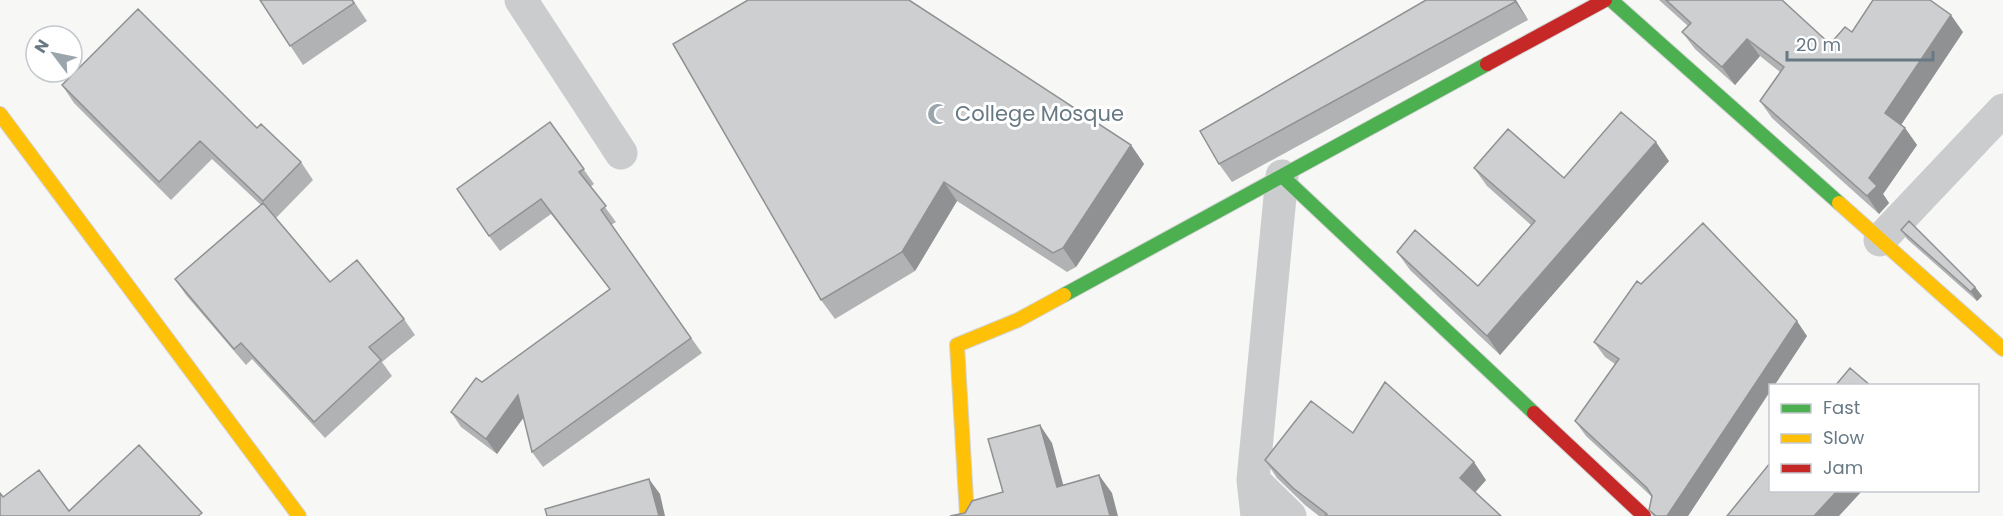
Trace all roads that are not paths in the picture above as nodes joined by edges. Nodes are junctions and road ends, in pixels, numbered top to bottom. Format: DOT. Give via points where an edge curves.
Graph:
graph roads {
  1 [pos="521,0"];
  2 [pos="1605,0"];
  3 [pos="1611,0"];
  4 [pos="2003,110"];
  5 [pos="0,114"];
  6 [pos="621,153"];
  7 [pos="1282,176"];
  8 [pos="1880,240"];
  9 [pos="2003,349"];
  10 [pos="1253,480"];
  11 [pos="299,516"];
  12 [pos="967,516"];
  13 [pos="1257,516"];
  14 [pos="1290,516"];
  15 [pos="1644,516"];
  1 -- 6 [label="street"];
  2 -- 7 [label="street"];
  3 -- 8 [label="street"];
  4 -- 8 [label="street"];
  5 -- 11 [label="street"];
  7 -- 10 [label="street"];
  7 -- 12 [label="street" via="1018,320 957,345"];
  7 -- 15 [label="street"];
  8 -- 9 [label="street"];
  10 -- 13 [label="street"];
  10 -- 14 [label="street"];
}
